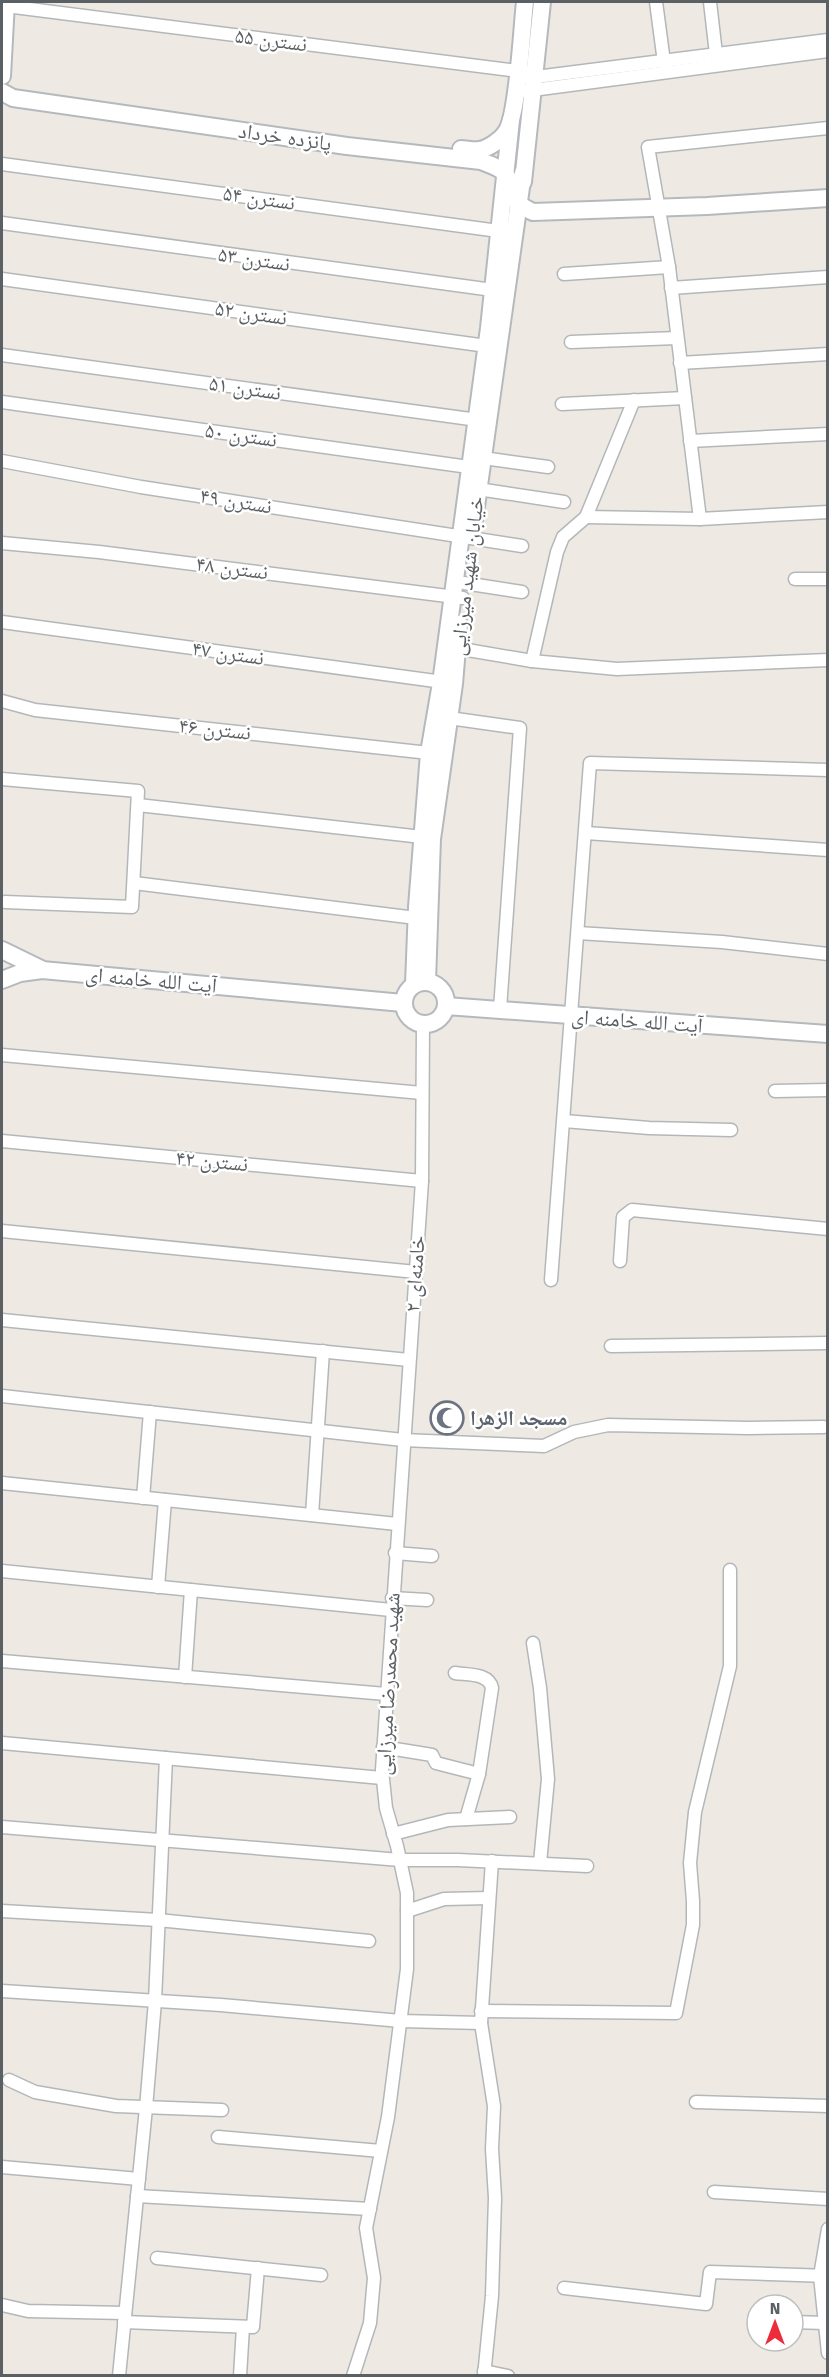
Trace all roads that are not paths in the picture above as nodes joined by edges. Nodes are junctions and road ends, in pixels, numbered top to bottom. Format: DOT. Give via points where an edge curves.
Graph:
graph roads {
  1 [pos="525,2"];
  2 [pos="542,2"];
  3 [pos="656,2"];
  4 [pos="710,2"];
  5 [pos="6,4"];
  6 [pos="828,40"];
  7 [pos="828,51"];
  8 [pos="716,54"];
  9 [pos="664,62"];
  10 [pos="2,76"];
  11 [pos="534,80"];
  12 [pos="516,81"];
  13 [pos="2,92"];
  14 [pos="512,120"];
  15 [pos="828,128"];
  16 [pos="528,135"];
  17 [pos="509,153"];
  18 [pos="481,161"];
  19 [pos="2,164"];
  20 [pos="515,174"];
  21 [pos="828,188"];
  22 [pos="828,198"];
  23 [pos="659,204"];
  24 [pos="519,206"];
  25 [pos="2,223"];
  26 [pos="508,232"];
  27 [pos="669,267"];
  28 [pos="564,274"];
  29 [pos="828,277"];
  30 [pos="2,279"];
  31 [pos="671,288"];
  32 [pos="501,291"];
  33 [pos="677,338"];
  34 [pos="571,342"];
  35 [pos="493,347"];
  36 [pos="828,354"];
  37 [pos="2,355"];
  38 [pos="680,363"];
  39 [pos="684,398"];
  40 [pos="634,400"];
  41 [pos="2,402"];
  42 [pos="562,404"];
  43 [pos="482,420"];
  44 [pos="828,434"];
  45 [pos="690,441"];
  46 [pos="2,461"];
  47 [pos="478,465"];
  48 [pos="548,467"];
  49 [pos="478,489"];
  50 [pos="564,502"];
  51 [pos="828,512"];
  52 [pos="586,518"];
  53 [pos="699,519"];
  54 [pos="466,537"];
  55 [pos="2,543"];
  56 [pos="522,546"];
  57 [pos="795,579"];
  58 [pos="828,579"];
  59 [pos="460,592"];
  60 [pos="522,592"];
  61 [pos="2,622"];
  62 [pos="452,647"];
  63 [pos="828,660"];
  64 [pos="532,661"];
  65 [pos="448,683"];
  66 [pos="2,701"];
  67 [pos="448,718"];
  68 [pos="429,753"];
  69 [pos="828,770"];
  70 [pos="2,779"];
  71 [pos="138,805"];
  72 [pos="586,833"];
  73 [pos="422,837"];
  74 [pos="828,850"];
  75 [pos="134,883"];
  76 [pos="5,902"];
  77 [pos="416,918"];
  78 [pos="578,933"];
  79 [pos="2,950"];
  80 [pos="828,954"];
  81 [pos="42,970"];
  82 [pos="2,980"];
  83 [pos="421,983"];
  84 [pos="404,1002"];
  85 [pos="446,1006"];
  86 [pos="500,1009"];
  87 [pos="572,1017"];
  88 [pos="423,1024"];
  89 [pos="828,1034"];
  90 [pos="2,1055"];
  91 [pos="828,1090"];
  92 [pos="775,1091"];
  93 [pos="422,1093"];
  94 [pos="564,1121"];
  95 [pos="731,1130"];
  96 [pos="2,1142"];
  97 [pos="422,1181"];
  98 [pos="828,1229"];
  99 [pos="2,1231"];
  100 [pos="620,1262"];
  101 [pos="416,1272"];
  102 [pos="551,1280"];
  103 [pos="2,1320"];
  104 [pos="828,1342"];
  105 [pos="611,1346"];
  106 [pos="323,1352"];
  107 [pos="409,1360"];
  108 [pos="2,1396"];
  109 [pos="150,1413"];
  110 [pos="824,1427"];
  111 [pos="317,1431"];
  112 [pos="403,1440"];
  113 [pos="2,1483"];
  114 [pos="143,1497"];
  115 [pos="165,1500"];
  116 [pos="312,1515"];
  117 [pos="397,1524"];
  118 [pos="395,1553"];
  119 [pos="432,1556"];
  120 [pos="730,1570"];
  121 [pos="2,1571"];
  122 [pos="158,1587"];
  123 [pos="191,1590"];
  124 [pos="427,1600"];
  125 [pos="392,1604"];
  126 [pos="532,1643"];
  127 [pos="2,1661"];
  128 [pos="455,1672"];
  129 [pos="185,1677"];
  130 [pos="386,1694"];
  131 [pos="2,1743"];
  132 [pos="383,1747"];
  133 [pos="166,1758"];
  134 [pos="480,1774"];
  135 [pos="382,1778"];
  136 [pos="510,1818"];
  137 [pos="466,1819"];
  138 [pos="2,1827"];
  139 [pos="393,1834"];
  140 [pos="162,1840"];
  141 [pos="400,1860"];
  142 [pos="492,1861"];
  143 [pos="540,1863"];
  144 [pos="587,1866"];
  145 [pos="489,1898"];
  146 [pos="2,1911"];
  147 [pos="407,1911"];
  148 [pos="158,1920"];
  149 [pos="369,1941"];
  150 [pos="2,1991"];
  151 [pos="155,2001"];
  152 [pos="481,2017"];
  153 [pos="401,2021"];
  154 [pos="9,2080"];
  155 [pos="696,2102"];
  156 [pos="828,2106"];
  157 [pos="146,2108"];
  158 [pos="222,2110"];
  159 [pos="218,2137"];
  160 [pos="381,2151"];
  161 [pos="2,2167"];
  162 [pos="139,2179"];
  163 [pos="714,2192"];
  164 [pos="138,2196"];
  165 [pos="828,2199"];
  166 [pos="370,2209"];
  167 [pos="828,2229"];
  168 [pos="157,2258"];
  169 [pos="258,2268"];
  170 [pos="321,2274"];
  171 [pos="824,2276"];
  172 [pos="564,2288"];
  173 [pos="2,2305"];
  174 [pos="125,2317"];
  175 [pos="825,2319"];
  176 [pos="805,2321"];
  177 [pos="243,2327"];
  178 [pos="828,2353"];
  179 [pos="484,2374"];
  180 [pos="119,2376"];
  181 [pos="240,2376"];
  182 [pos="353,2376"];
  183 [pos="508,2376"];
  1 -- 12 [label="street"];
  2 -- 11 [label="street"];
  3 -- 9 [label="street"];
  4 -- 8 [label="street"];
  5 -- 10 [label="street"];
  5 -- 12 [label="street, نسترن ۵۵"];
  6 -- 8 [label="street"];
  7 -- 11 [label="street"];
  8 -- 9 [label="street"];
  9 -- 11 [label="street"];
  11 -- 12 [label="street"];
  11 -- 12 [label="street, نسترن ۵۵"];
  11 -- 16 [label="street"];
  12 -- 14 [label="street"];
  13 -- 14 [label="street, پانزده خرداد" via="296,132 479,150 495,142"];
  13 -- 18 [label="street, پانزده خرداد" via="13,98 189,124"];
  14 -- 17 [label="street"];
  15 -- 23 [label="street" via="648,147"];
  16 -- 17 [label="street"];
  16 -- 20 [label="street"];
  17 -- 18 [label="street"];
  17 -- 20 [label="street"];
  18 -- 20 [label="street, پانزده خرداد"];
  19 -- 26 [label="street, نسترن ۵۴"];
  20 -- 23 [label="street" via="528,202 537,205"];
  20 -- 24 [label="street, خیابان شهید میرزایی"];
  20 -- 26 [label="street, خیابان شهید میرزایی"];
  21 -- 23 [label="street"];
  22 -- 23 [label="street"];
  23 -- 24 [label="street" via="544,213"];
  23 -- 27 [label="street"];
  24 -- 26 [label="street, خیابان شهید میرزایی"];
  25 -- 32 [label="street, نسترن ۵۳"];
  26 -- 32 [label="street, خیابان شهید میرزایی"];
  27 -- 28 [label="street"];
  27 -- 31 [label="street"];
  29 -- 31 [label="street"];
  30 -- 35 [label="street, نسترن ۵۲"];
  31 -- 33 [label="street"];
  32 -- 35 [label="street, خیابان شهید میرزایی"];
  33 -- 34 [label="street"];
  33 -- 38 [label="street"];
  35 -- 43 [label="street, خیابان شهید میرزایی"];
  36 -- 38 [label="street"];
  37 -- 43 [label="street, نسترن ۵۱"];
  38 -- 39 [label="street"];
  39 -- 40 [label="street"];
  39 -- 45 [label="street"];
  40 -- 42 [label="street"];
  40 -- 52 [label="street"];
  41 -- 47 [label="street, نسترن ۵۰"];
  43 -- 47 [label="street, خیابان شهید میرزایی"];
  44 -- 45 [label="street"];
  45 -- 53 [label="street"];
  46 -- 54 [label="street, نسترن ۴۹" via="141,487"];
  47 -- 48 [label="street, نسترن ۵۰"];
  47 -- 49 [label="street, خیابان شهید میرزایی"];
  47 -- 54 [label="street, خیابان شهید میرزایی"];
  49 -- 50 [label="street"];
  49 -- 54 [label="street, خیابان شهید میرزایی"];
  51 -- 53 [label="street"];
  52 -- 53 [label="street"];
  52 -- 64 [label="street" via="563,537 557,552"];
  54 -- 56 [label="street, نسترن ۴۹"];
  54 -- 59 [label="street, خیابان شهید میرزایی"];
  55 -- 59 [label="street, نسترن ۴۸"];
  57 -- 58 [label="street"];
  59 -- 60 [label="street, نسترن ۴۸"];
  59 -- 62 [label="street, خیابان شهید میرزایی"];
  61 -- 65 [label="street, نسترن ۴۷"];
  62 -- 64 [label="street"];
  62 -- 65 [label="street, خیابان شهید میرزایی"];
  63 -- 64 [label="street" via="618,669"];
  65 -- 67 [label="street, خیابان شهید میرزایی"];
  65 -- 68 [label="street, خیابان شهید میرزایی"];
  66 -- 68 [label="street, نسترن ۴۶" via="35,710"];
  67 -- 83 [label="street, خیابان شهید میرزایی" via="432,839"];
  67 -- 86 [label="street" via="520,728"];
  68 -- 73 [label="street, خیابان شهید میرزایی"];
  69 -- 72 [label="street" via="590,763"];
  70 -- 71 [label="street" via="138,791"];
  71 -- 73 [label="street"];
  71 -- 75 [label="street"];
  72 -- 74 [label="street"];
  72 -- 78 [label="street"];
  73 -- 77 [label="street, خیابان شهید میرزایی"];
  75 -- 76 [label="street" via="132,908"];
  75 -- 77 [label="street"];
  77 -- 83 [label="street, خیابان شهید میرزایی"];
  78 -- 80 [label="street" via="722,942"];
  78 -- 87 [label="street"];
  79 -- 81 [label="street"];
  81 -- 82 [label="street"];
  81 -- 84 [label="street, آیت الله خامنه ای"];
  83 -- 84 [label="street" via="406,992"];
  83 -- 85 [label="street" via="442,990"];
  84 -- 88 [label="street" via="411,1019"];
  85 -- 86 [label="street, آیت الله خامنه ای"];
  85 -- 88 [label="street" via="441,1017"];
  86 -- 87 [label="street, آیت الله خامنه ای"];
  87 -- 89 [label="street, آیت الله خامنه ای"];
  87 -- 94 [label="street"];
  88 -- 93 [label="street, خامنه‌ای ۲"];
  90 -- 93 [label="street"];
  91 -- 92 [label="street"];
  93 -- 97 [label="street, خامنه‌ای ۲"];
  94 -- 95 [label="street"];
  94 -- 102 [label="street"];
  96 -- 97 [label="street, نسترن ۴۲"];
  97 -- 101 [label="street, خامنه‌ای ۲"];
  98 -- 100 [label="street" via="632,1210 623,1216"];
  99 -- 101 [label="street"];
  101 -- 107 [label="street, خامنه‌ای ۲"];
  103 -- 106 [label="street"];
  104 -- 105 [label="street"];
  106 -- 107 [label="street"];
  106 -- 111 [label="street"];
  107 -- 112 [label="street, خامنه‌ای ۲"];
  108 -- 109 [label="street"];
  109 -- 111 [label="street"];
  109 -- 114 [label="street"];
  110 -- 112 [label="street" via="608,1425 574,1432 544,1446"];
  111 -- 112 [label="street"];
  111 -- 116 [label="street"];
  112 -- 117 [label="street, خامنه‌ای ۲"];
  113 -- 114 [label="street"];
  114 -- 115 [label="street"];
  115 -- 116 [label="street"];
  115 -- 122 [label="street"];
  116 -- 117 [label="street"];
  117 -- 118 [label="street, شهید محمدرضا میرزایی"];
  118 -- 119 [label="street"];
  118 -- 125 [label="street, شهید محمدرضا میرزایی"];
  120 -- 152 [label="street" via="730,1666 695,1812 690,1863 693,1925 676,2013"];
  121 -- 122 [label="street"];
  122 -- 123 [label="street"];
  123 -- 125 [label="street"];
  123 -- 129 [label="street"];
  124 -- 125 [label="street"];
  125 -- 130 [label="street, شهید محمدرضا میرزایی"];
  126 -- 143 [label="street" via="548,1779"];
  127 -- 129 [label="street"];
  128 -- 134 [label="street" via="486,1677 491,1682"];
  129 -- 130 [label="street"];
  130 -- 132 [label="street, شهید محمدرضا میرزایی"];
  131 -- 133 [label="street"];
  132 -- 134 [label="street" via="432,1755 436,1763"];
  132 -- 135 [label="street, شهید محمدرضا میرزایی"];
  133 -- 135 [label="street"];
  133 -- 140 [label="street"];
  134 -- 137 [label="street"];
  135 -- 139 [label="street, شهید محمدرضا میرزایی"];
  136 -- 137 [label="street"];
  137 -- 139 [label="street"];
  138 -- 140 [label="street"];
  139 -- 141 [label="street, شهید محمدرضا میرزایی"];
  140 -- 141 [label="street"];
  140 -- 148 [label="street"];
  141 -- 142 [label="street"];
  141 -- 147 [label="street, شهید محمدرضا میرزایی"];
  142 -- 143 [label="street"];
  142 -- 145 [label="street"];
  143 -- 144 [label="street"];
  145 -- 147 [label="street" via="444,1899"];
  145 -- 152 [label="street"];
  146 -- 148 [label="street"];
  147 -- 153 [label="street, شهید محمدرضا میرزایی" via="407,1969"];
  148 -- 149 [label="street"];
  148 -- 151 [label="street"];
  150 -- 151 [label="street"];
  151 -- 153 [label="street"];
  151 -- 157 [label="street"];
  152 -- 153 [label="street"];
  152 -- 179 [label="street" via="494,2106 495,2198 492,2296"];
  153 -- 160 [label="street, شهید محمدرضا میرزایی"];
  154 -- 157 [label="street" via="35,2092"];
  155 -- 156 [label="street"];
  157 -- 158 [label="street"];
  157 -- 162 [label="street"];
  159 -- 160 [label="street"];
  160 -- 166 [label="street, شهید محمدرضا میرزایی"];
  161 -- 162 [label="street"];
  162 -- 164 [label="street"];
  163 -- 165 [label="street"];
  164 -- 166 [label="street"];
  164 -- 174 [label="street"];
  166 -- 182 [label="street, شهید محمدرضا میرزایی" via="366,2228 374,2278 370,2323"];
  167 -- 171 [label="street"];
  168 -- 169 [label="street"];
  169 -- 170 [label="street"];
  169 -- 177 [label="street" via="253,2328"];
  171 -- 172 [label="street" via="710,2272 706,2304"];
  171 -- 175 [label="street"];
  173 -- 174 [label="street" via="28,2311"];
  174 -- 177 [label="street"];
  174 -- 180 [label="street"];
  175 -- 176 [label="street"];
  175 -- 178 [label="street"];
  177 -- 181 [label="street"];
  179 -- 183 [label="street"];
}
